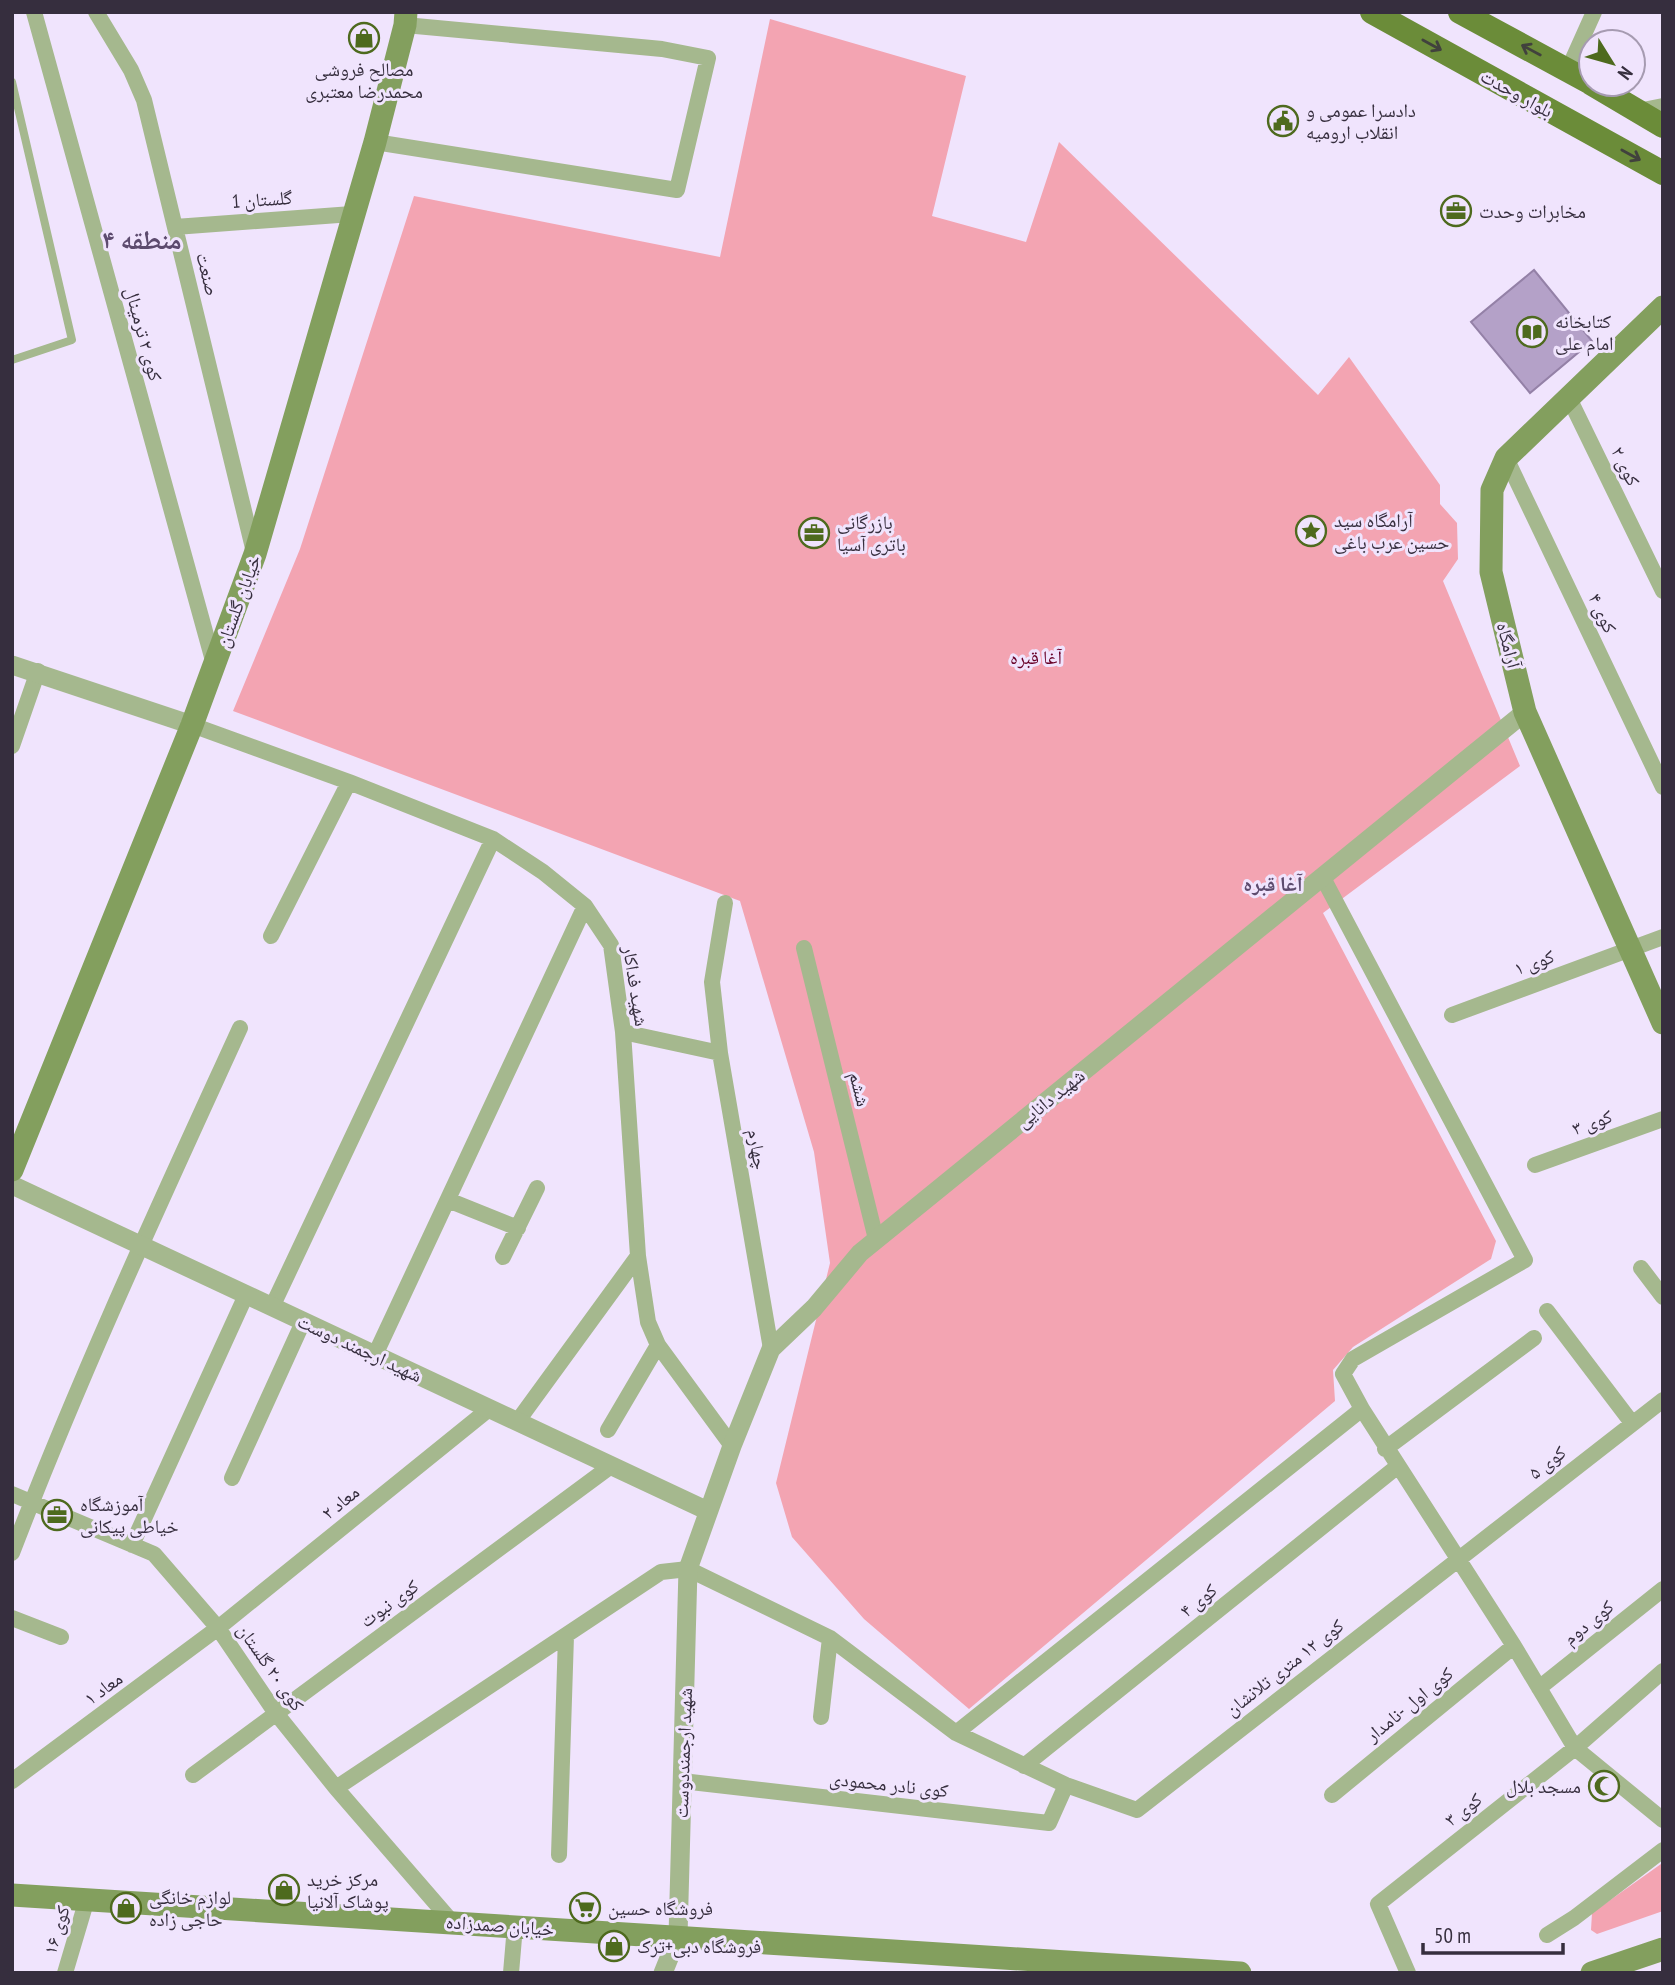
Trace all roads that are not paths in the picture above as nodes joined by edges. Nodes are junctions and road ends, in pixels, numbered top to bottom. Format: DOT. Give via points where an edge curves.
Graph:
graph roads {
  1 [pos="34,12"];
  2 [pos="96,12"];
  3 [pos="1372,12"];
  4 [pos="1460,12"];
  5 [pos="1594,12"];
  6 [pos="405,19"];
  7 [pos="1568,70"];
  8 [pos="1577,75"];
  9 [pos="13,86"];
  10 [pos="1616,98"];
  11 [pos="1663,106"];
  12 [pos="1638,111"];
  13 [pos="1663,126"];
  14 [pos="374,142"];
  15 [pos="1663,173"];
  16 [pos="352,214"];
  17 [pos="175,227"];
  18 [pos="1663,307"];
  19 [pos="12,360"];
  20 [pos="1569,398"];
  21 [pos="1506,458"];
  22 [pos="255,554"];
  23 [pos="1663,591"];
  24 [pos="12,665"];
  25 [pos="214,666"];
  26 [pos="38,671"];
  27 [pos="1525,712"];
  28 [pos="192,725"];
  29 [pos="12,746"];
  30 [pos="349,782"];
  31 [pos="1663,787"];
  32 [pos="493,839"];
  33 [pos="1322,876"];
  34 [pos="725,903"];
  35 [pos="585,906"];
  36 [pos="271,936"];
  37 [pos="1663,937"];
  38 [pos="804,948"];
  39 [pos="1631,949"];
  40 [pos="1452,1015"];
  41 [pos="1663,1023"];
  42 [pos="240,1028"];
  43 [pos="623,1032"];
  44 [pos="720,1053"];
  45 [pos="1663,1119"];
  46 [pos="1535,1165"];
  47 [pos="12,1170"];
  48 [pos="12,1185"];
  49 [pos="537,1188"];
  50 [pos="448,1200"];
  51 [pos="518,1228"];
  52 [pos="876,1239"];
  53 [pos="141,1246"];
  54 [pos="638,1256"];
  55 [pos="503,1258"];
  56 [pos="1641,1268"];
  57 [pos="247,1295"];
  58 [pos="1663,1297"];
  59 [pos="272,1307"];
  60 [pos="1547,1311"];
  61 [pos="303,1321"];
  62 [pos="1534,1338"];
  63 [pos="658,1345"];
  64 [pos="771,1349"];
  65 [pos="375,1355"];
  66 [pos="1663,1400"];
  67 [pos="489,1409"];
  68 [pos="1362,1409"];
  69 [pos="517,1422"];
  70 [pos="1632,1423"];
  71 [pos="608,1430"];
  72 [pos="732,1446"];
  73 [pos="1385,1449"];
  74 [pos="611,1466"];
  75 [pos="1398,1466"];
  76 [pos="232,1478"];
  77 [pos="12,1494"];
  78 [pos="31,1502"];
  79 [pos="708,1511"];
  80 [pos="132,1545"];
  81 [pos="12,1553"];
  82 [pos="1457,1558"];
  83 [pos="688,1569"];
  84 [pos="1663,1589"];
  85 [pos="12,1618"];
  86 [pos="218,1628"];
  87 [pos="566,1636"];
  88 [pos="61,1637"];
  89 [pos="830,1638"];
  90 [pos="1514,1646"];
  91 [pos="1663,1671"];
  92 [pos="1539,1688"];
  93 [pos="275,1712"];
  94 [pos="821,1717"];
  95 [pos="956,1733"];
  96 [pos="1575,1748"];
  97 [pos="1024,1766"];
  98 [pos="193,1775"];
  99 [pos="12,1780"];
  100 [pos="682,1782"];
  101 [pos="1066,1785"];
  102 [pos="336,1788"];
  103 [pos="1332,1795"];
  104 [pos="1663,1820"];
  105 [pos="1663,1850"];
  106 [pos="559,1855"];
  107 [pos="12,1895"];
  108 [pos="87,1899"];
  109 [pos="452,1922"];
  110 [pos="515,1926"];
  111 [pos="1547,1935"];
  112 [pos="678,1936"];
  113 [pos="1663,1949"];
  114 [pos="1627,1968"];
  115 [pos="1203,1971"];
  116 [pos="65,1973"];
  117 [pos="511,1973"];
  118 [pos="663,1973"];
  119 [pos="1240,1973"];
  120 [pos="1408,1973"];
  121 [pos="1591,1973"];
  1 -- 25 [label="street, کوی ۲ ترمینال"];
  2 -- 17 [label="street, صنعت" via="144,100"];
  3 -- 15 [label="main road, بلوار وحدت, one-way"];
  7 -- 4 [label="main road, one-way"];
  5 -- 7 [label="street"];
  6 -- 14 [label="main road, خیابان گلستان"];
  6 -- 14 [label="street" via="708,58 677,190"];
  7 -- 8 [label="main road"];
  9 -- 19 [label="lane" via="72,340"];
  10 -- 12 [label="main road"];
  11 -- 12 [label="street"];
  12 -- 13 [label="main road"];
  14 -- 16 [label="main road, خیابان گلستان"];
  16 -- 17 [label="street, گلستان 1"];
  16 -- 22 [label="main road, خیابان گلستان"];
  17 -- 22 [label="street, صنعت"];
  18 -- 20 [label="main road, آرامگاه"];
  20 -- 21 [label="main road, آرامگاه"];
  20 -- 23 [label="street, کوی ۲"];
  21 -- 27 [label="main road, آرامگاه" via="1492,490 1491,572"];
  21 -- 31 [label="street, کوی ۴"];
  22 -- 25 [label="main road, خیابان گلستان"];
  24 -- 26 [label="street"];
  25 -- 28 [label="main road, خیابان گلستان"];
  26 -- 28 [label="street"];
  26 -- 29 [label="street"];
  27 -- 33 [label="street, شهید دانایی"];
  27 -- 39 [label="main road, آرامگاه"];
  28 -- 30 [label="street, شهید فداکار"];
  28 -- 47 [label="main road, خیابان گلستان"];
  30 -- 32 [label="street, شهید فداکار"];
  30 -- 36 [label="street"];
  32 -- 35 [label="street, شهید فداکار"];
  32 -- 59 [label="street"];
  33 -- 52 [label="street, شهید دانایی"];
  33 -- 68 [label="street" via="1525,1260 1353,1359 1343,1374"];
  34 -- 44 [label="street, چهارم" via="712,982"];
  35 -- 43 [label="street, شهید فداکار" via="611,946"];
  35 -- 50 [label="street"];
  37 -- 39 [label="street, کوی ۱"];
  38 -- 52 [label="street, ششم"];
  39 -- 40 [label="street, کوی ۱"];
  39 -- 41 [label="main road, آرامگاه"];
  42 -- 53 [label="street"];
  43 -- 44 [label="street"];
  43 -- 54 [label="street, شهید فداکار"];
  44 -- 64 [label="street, چهارم"];
  45 -- 46 [label="street, کوی ۳"];
  48 -- 53 [label="street, شهید ارجمند دوست"];
  49 -- 51 [label="street"];
  50 -- 51 [label="street"];
  50 -- 65 [label="street"];
  51 -- 55 [label="street"];
  52 -- 64 [label="street, شهید دانایی"];
  53 -- 57 [label="street, شهید ارجمند دوست"];
  53 -- 78 [label="street"];
  54 -- 63 [label="street, شهید فداکار" via="648,1322"];
  54 -- 69 [label="street"];
  56 -- 58 [label="street"];
  57 -- 59 [label="street, شهید ارجمند دوست"];
  57 -- 80 [label="street"];
  59 -- 61 [label="street, شهید ارجمند دوست"];
  60 -- 70 [label="street"];
  61 -- 65 [label="street, شهید ارجمند دوست"];
  61 -- 76 [label="street"];
  62 -- 73 [label="street"];
  63 -- 71 [label="street"];
  63 -- 72 [label="street, شهید فداکار"];
  64 -- 72 [label="street, شهید دانایی"];
  65 -- 67 [label="street, شهید ارجمند دوست"];
  66 -- 70 [label="street, کوی ۵"];
  67 -- 69 [label="street, شهید ارجمند دوست"];
  67 -- 86 [label="street, معاد ۲"];
  68 -- 73 [label="street"];
  68 -- 95 [label="street"];
  69 -- 74 [label="street, شهید ارجمند دوست"];
  70 -- 82 [label="street, کوی ۵"];
  72 -- 79 [label="street, شهید دانایی"];
  73 -- 75 [label="street"];
  74 -- 79 [label="street, شهید ارجمند دوست"];
  74 -- 93 [label="street, کوی نبوت"];
  75 -- 82 [label="street"];
  75 -- 97 [label="street, کوی ۴"];
  77 -- 78 [label="street, کوی ۲۰ گلستان"];
  78 -- 80 [label="street, کوی ۲۰ گلستان"];
  78 -- 81 [label="street"];
  79 -- 83 [label="street, شهید دانایی"];
  80 -- 86 [label="street, کوی ۲۰ گلستان" via="154,1554"];
  82 -- 90 [label="street"];
  82 -- 101 [label="street, کوی ۱۲ متری تلانشان" via="1137,1810"];
  83 -- 87 [label="street" via="661,1572"];
  83 -- 89 [label="street"];
  83 -- 100 [label="street, شهید ارجمنددوست"];
  84 -- 92 [label="street, کوی دوم"];
  85 -- 88 [label="street"];
  86 -- 93 [label="street, کوی ۲۰ گلستان"];
  86 -- 99 [label="street, معاد ۱"];
  87 -- 102 [label="street"];
  87 -- 106 [label="street"];
  89 -- 94 [label="street"];
  89 -- 95 [label="street"];
  90 -- 92 [label="street"];
  90 -- 103 [label="street, کوی اول -نامدار"];
  91 -- 96 [label="street, کوی ۳"];
  92 -- 96 [label="street"];
  93 -- 98 [label="street, کوی نبوت"];
  93 -- 102 [label="street, کوی ۲۰ گلستان"];
  95 -- 97 [label="street"];
  96 -- 104 [label="street"];
  96 -- 120 [label="street, کوی ۳" via="1378,1904"];
  97 -- 101 [label="street"];
  100 -- 101 [label="street, کوی نادر محمودی" via="1049,1823"];
  100 -- 112 [label="street, شهید ارجمنددوست"];
  102 -- 109 [label="street, کوی ۲۰ گلستان"];
  105 -- 111 [label="street"];
  107 -- 108 [label="main road, خیابان صمدزاده"];
  108 -- 109 [label="main road, خیابان صمدزاده"];
  108 -- 116 [label="street, کوی ۱۶"];
  109 -- 110 [label="main road, خیابان صمدزاده"];
  110 -- 112 [label="main road, خیابان صمدزاده"];
  110 -- 117 [label="street"];
  112 -- 115 [label="main road, خیابان صمدزاده"];
  112 -- 118 [label="street"];
  113 -- 114 [label="main road"];
  114 -- 121 [label="main road"];
  115 -- 119 [label="main road, خیابان صمدزاده"];
}
